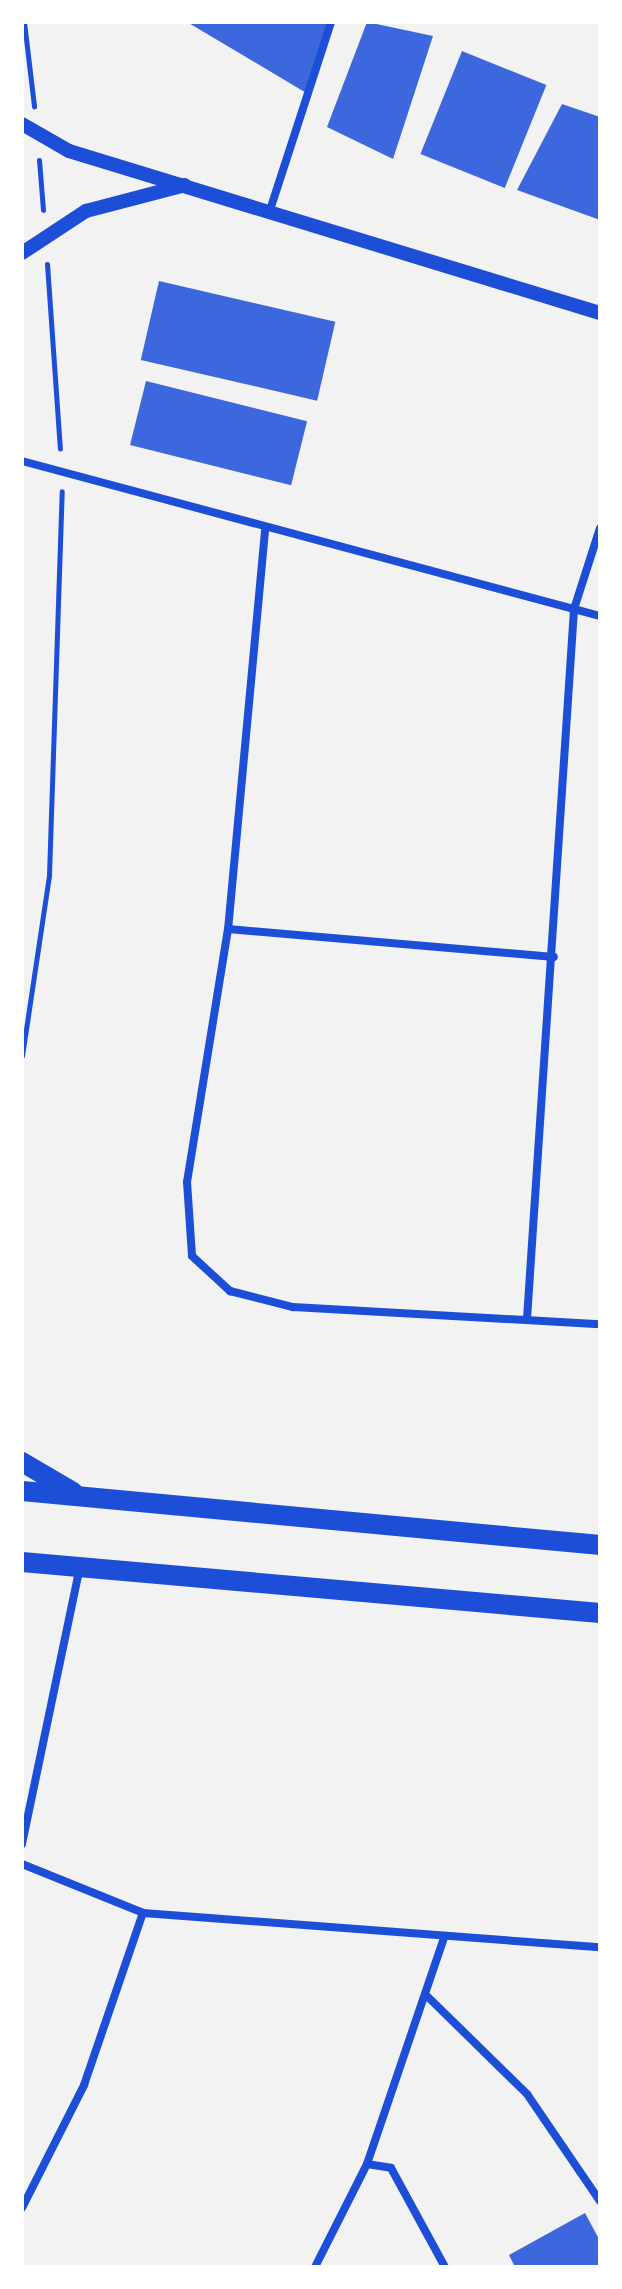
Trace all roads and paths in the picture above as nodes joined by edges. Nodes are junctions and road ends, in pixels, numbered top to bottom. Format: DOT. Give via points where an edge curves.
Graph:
graph roads {
  1 [pos="24,22"];
  2 [pos="331,22"];
  3 [pos="22,124"];
  4 [pos="37,133"];
  5 [pos="190,185"];
  6 [pos="270,210"];
  7 [pos="45,233"];
  8 [pos="22,253"];
  9 [pos="600,312"];
  10 [pos="22,461"];
  11 [pos="61,468"];
  12 [pos="600,528"];
  13 [pos="265,531"];
  14 [pos="574,609"];
  15 [pos="600,616"];
  16 [pos="228,929"];
  17 [pos="554,957"];
  18 [pos="22,1056"];
  19 [pos="527,1319"];
  20 [pos="600,1324"];
  21 [pos="22,1462"];
  22 [pos="22,1491"];
  23 [pos="77,1494"];
  24 [pos="600,1545"];
  25 [pos="22,1562"];
  26 [pos="56,1564"];
  27 [pos="80,1564"];
  28 [pos="22,1572"];
  29 [pos="600,1613"];
  30 [pos="22,1844"];
  31 [pos="22,1864"];
  32 [pos="143,1913"];
  33 [pos="444,1938"];
  34 [pos="600,1947"];
  35 [pos="428,1997"];
  36 [pos="367,2164"];
  37 [pos="600,2201"];
  38 [pos="22,2208"];
  39 [pos="315,2267"];
  40 [pos="445,2267"];
  1 -- 4 [label="path"];
  2 -- 6 [label="street"];
  3 -- 4 [label="street"];
  4 -- 5 [label="street" via="69,151"];
  4 -- 7 [label="path"];
  5 -- 6 [label="street"];
  5 -- 7 [label="street" via="86,211"];
  6 -- 9 [label="street"];
  7 -- 8 [label="street"];
  7 -- 11 [label="path"];
  10 -- 11 [label="street"];
  11 -- 13 [label="street"];
  11 -- 18 [label="path" via="49,875"];
  12 -- 14 [label="street"];
  13 -- 14 [label="street"];
  13 -- 16 [label="street"];
  14 -- 15 [label="street"];
  14 -- 17 [label="street"];
  16 -- 17 [label="street"];
  16 -- 19 [label="street" via="187,1182 192,1256 230,1291 293,1307"];
  17 -- 19 [label="street"];
  19 -- 20 [label="street"];
  21 -- 23 [label="main road"];
  22 -- 23 [label="main road"];
  23 -- 24 [label="main road"];
  25 -- 26 [label="main road"];
  26 -- 27 [label="main road"];
  26 -- 28 [label="main road"];
  27 -- 29 [label="main road"];
  27 -- 30 [label="street"];
  31 -- 32 [label="street"];
  32 -- 33 [label="street"];
  32 -- 38 [label="street" via="84,2085"];
  33 -- 34 [label="street"];
  33 -- 35 [label="street"];
  35 -- 36 [label="street"];
  35 -- 37 [label="street" via="527,2094"];
  36 -- 39 [label="street"];
  36 -- 40 [label="street" via="391,2168"];
}
